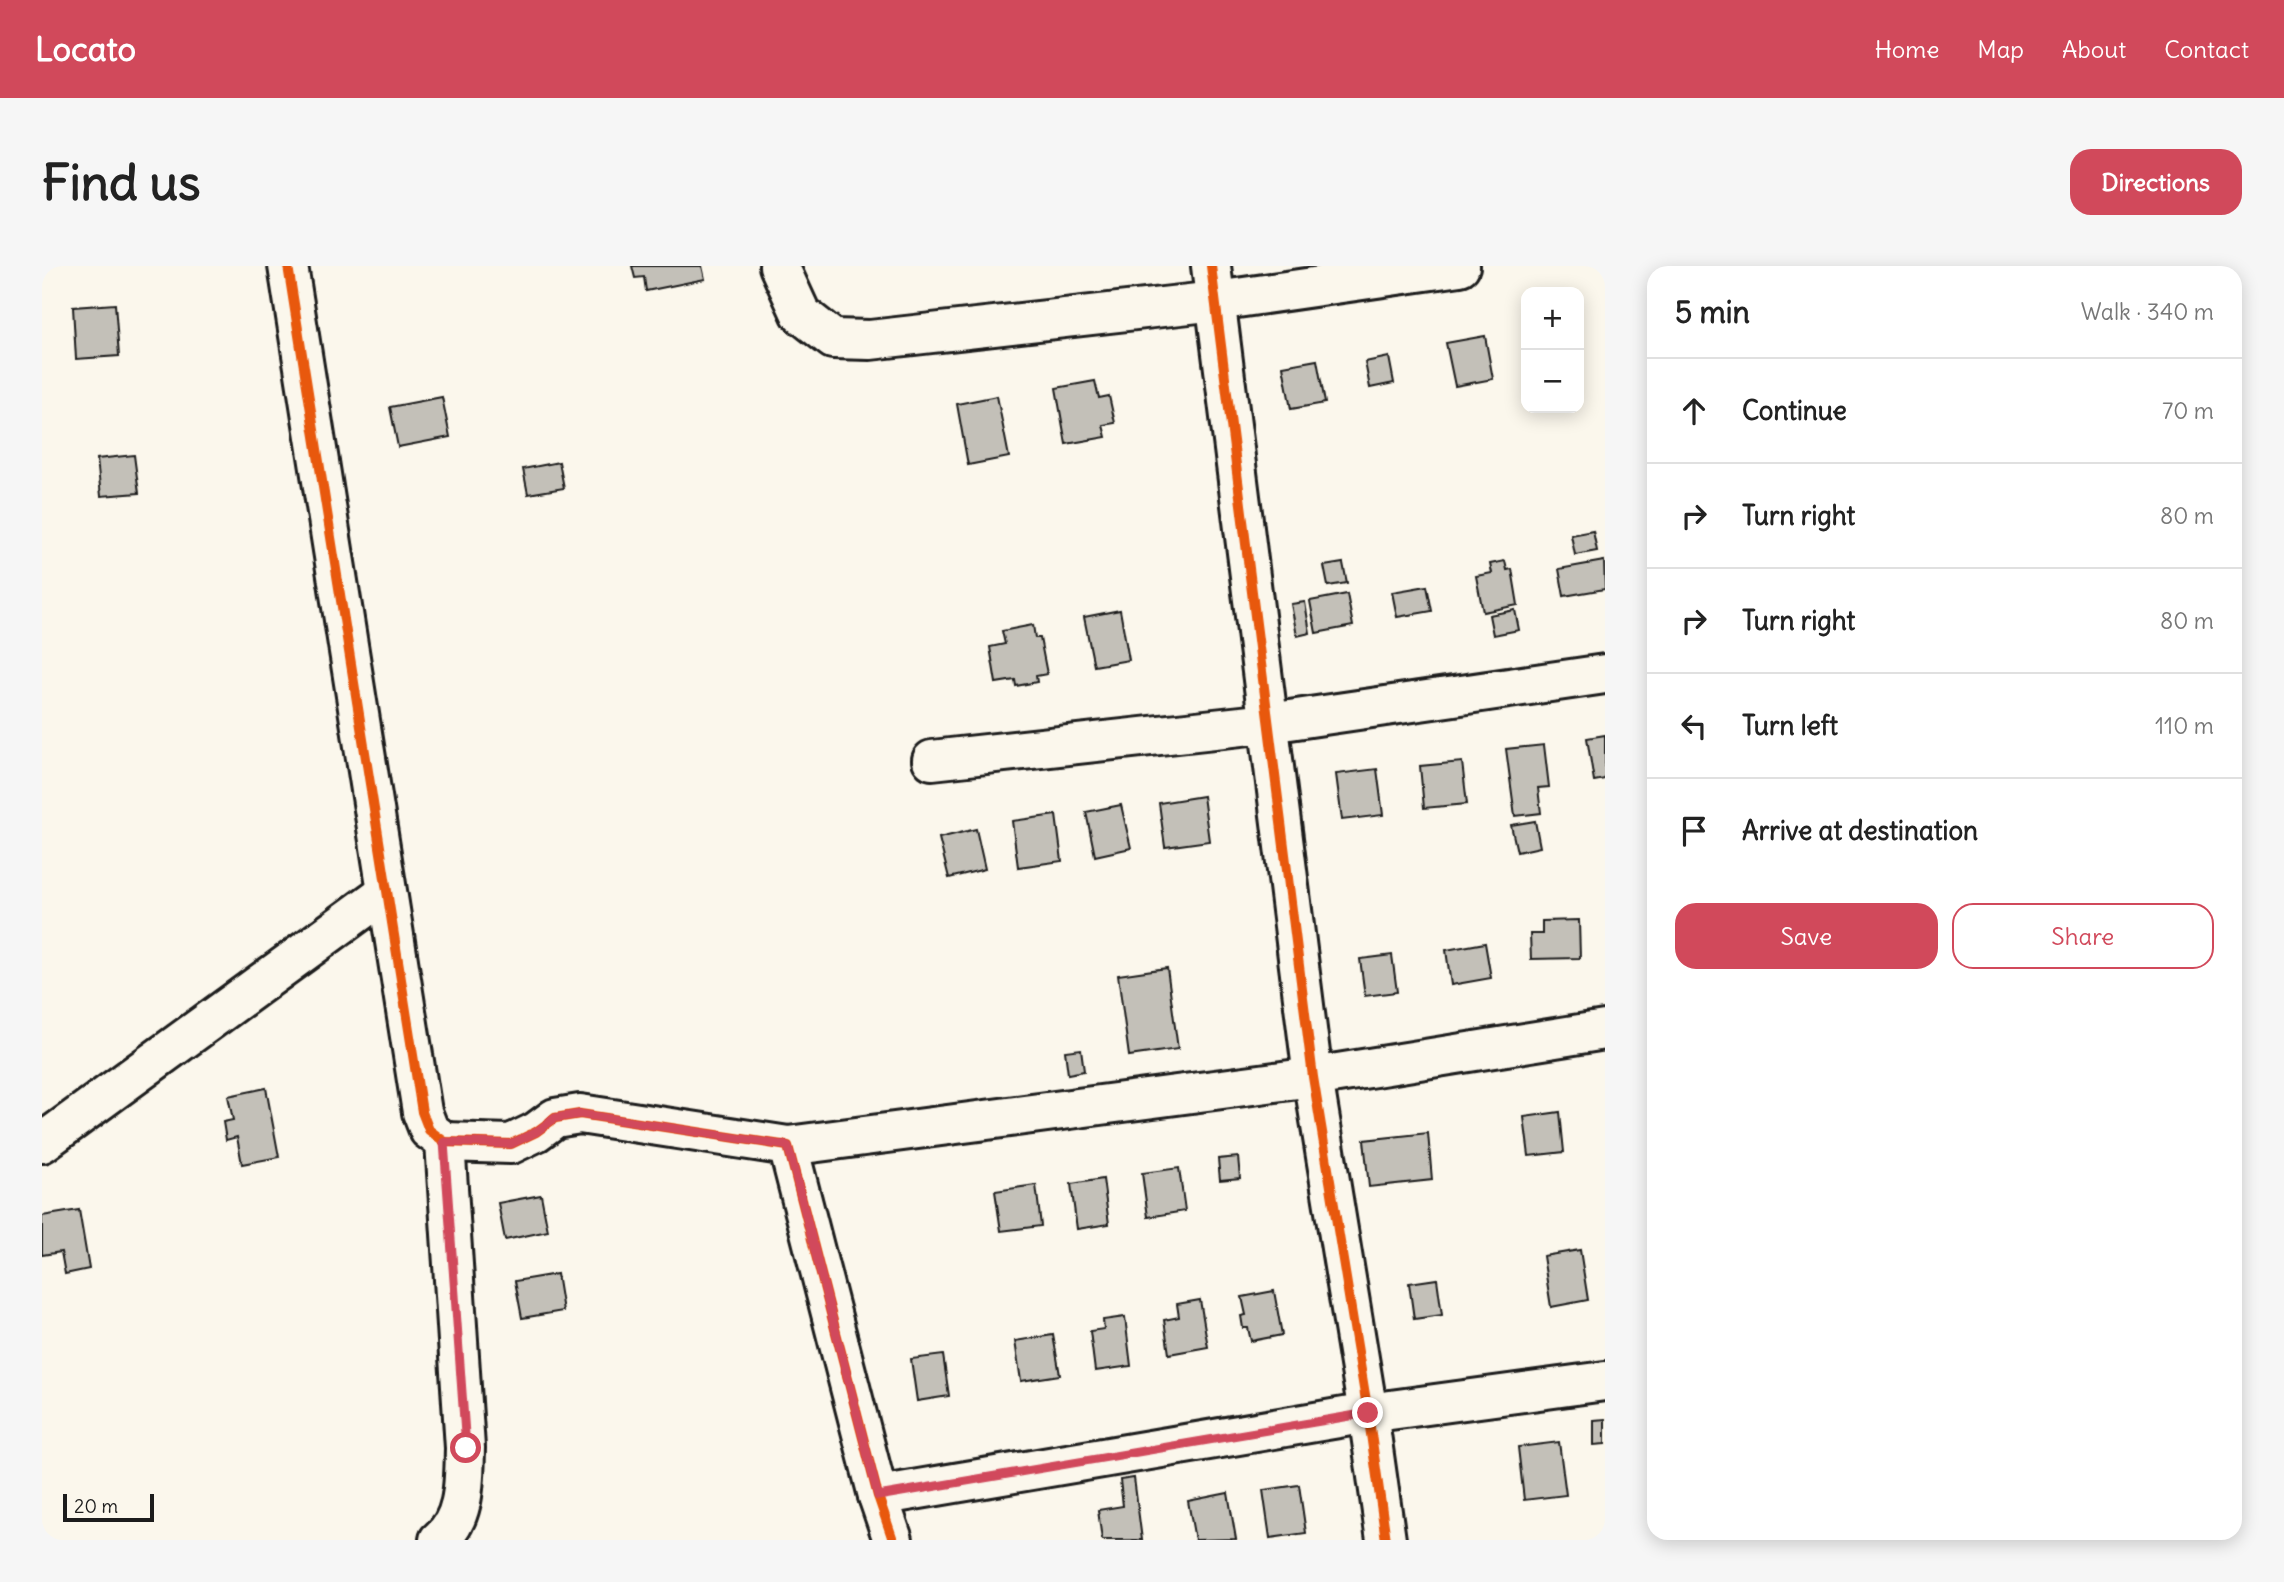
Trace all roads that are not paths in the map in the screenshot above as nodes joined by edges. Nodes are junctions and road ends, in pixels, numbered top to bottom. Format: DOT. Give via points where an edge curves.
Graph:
graph roads {
  1 [pos="288,266"];
  2 [pos="779,266"];
  3 [pos="1461,266"];
  4 [pos="1213,284"];
  5 [pos="1605,674"];
  6 [pos="1269,723"];
  7 [pos="932,760"];
  8 [pos="386,892"];
  9 [pos="1605,1030"];
  10 [pos="1313,1077"];
  11 [pos="444,1142"];
  12 [pos="42,1143"];
  13 [pos="788,1146"];
  14 [pos="1605,1381"];
  15 [pos="1368,1413"];
  16 [pos="878,1496"];
  17 [pos="439,1540"];
  18 [pos="893,1540"];
  19 [pos="1385,1540"];
  1 -- 8 [label="street"];
  2 -- 4 [label="street" via="801,314 833,339 870,340"];
  3 -- 4 [label="street"];
  4 -- 6 [label="street"];
  5 -- 6 [label="street"];
  6 -- 7 [label="street"];
  6 -- 10 [label="street"];
  8 -- 11 [label="street" via="422,1112 429,1130"];
  8 -- 12 [label="street"];
  9 -- 10 [label="street"];
  10 -- 13 [label="street"];
  10 -- 15 [label="street"];
  11 -- 13 [label="street" via="511,1144 555,1118 580,1114"];
  11 -- 17 [label="street" via="466,1448 464,1494 449,1532"];
  13 -- 16 [label="street"];
  14 -- 15 [label="street"];
  15 -- 16 [label="street"];
  15 -- 19 [label="street"];
  16 -- 18 [label="street"];
}
